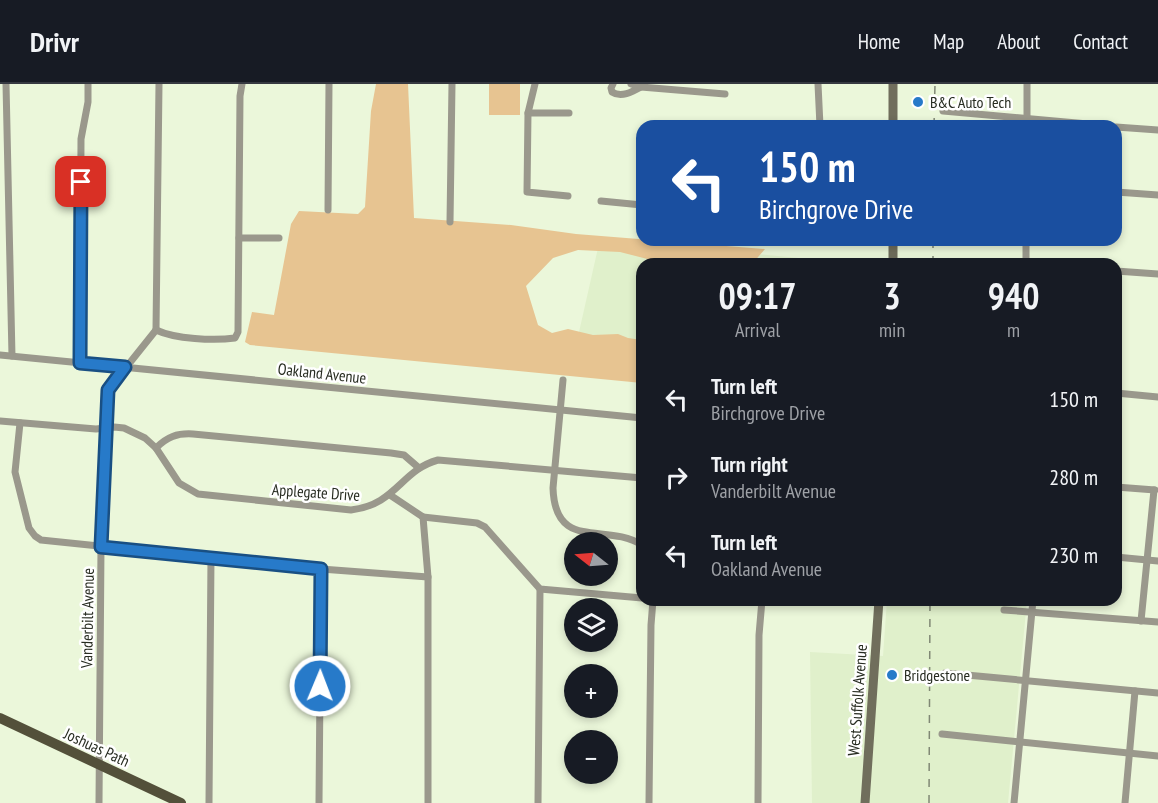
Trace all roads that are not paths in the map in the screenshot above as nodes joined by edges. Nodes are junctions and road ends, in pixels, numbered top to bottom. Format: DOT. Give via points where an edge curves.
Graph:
graph roads {
  1 [pos="6,84"];
  2 [pos="88,84"];
  3 [pos="159,84"];
  4 [pos="242,84"];
  5 [pos="329,84"];
  6 [pos="452,84"];
  7 [pos="535,84"];
  8 [pos="614,84"];
  9 [pos="631,84"];
  10 [pos="818,84"];
  11 [pos="893,84"];
  12 [pos="1027,84"];
  13 [pos="641,87"];
  14 [pos="700,88"];
  15 [pos="725,94"];
  16 [pos="943,111"];
  17 [pos="528,113"];
  18 [pos="569,113"];
  19 [pos="820,120"];
  20 [pos="893,120"];
  21 [pos="1012,120"];
  22 [pos="1027,120"];
  23 [pos="1122,127"];
  24 [pos="1158,130"];
  25 [pos="1122,192"];
  26 [pos="1158,195"];
  27 [pos="568,196"];
  28 [pos="601,201"];
  29 [pos="636,204"];
  30 [pos="328,210"];
  31 [pos="450,222"];
  32 [pos="239,238"];
  33 [pos="279,238"];
  34 [pos="1122,271"];
  35 [pos="1158,274"];
  36 [pos="156,330"];
  37 [pos="0,355"];
  38 [pos="12,356"];
  39 [pos="80,363"];
  40 [pos="125,367"];
  41 [pos="563,380"];
  42 [pos="1122,394"];
  43 [pos="1158,397"];
  44 [pos="560,409"];
  45 [pos="636,417"];
  46 [pos="0,421"];
  47 [pos="20,423"];
  48 [pos="105,428"];
  49 [pos="156,448"];
  50 [pos="419,468"];
  51 [pos="554,470"];
  52 [pos="636,477"];
  53 [pos="1122,487"];
  54 [pos="1156,490"];
  55 [pos="390,495"];
  56 [pos="423,517"];
  57 [pos="636,542"];
  58 [pos="101,547"];
  59 [pos="210,557"];
  60 [pos="1122,558"];
  61 [pos="1147,560"];
  62 [pos="1158,561"];
  63 [pos="321,569"];
  64 [pos="428,577"];
  65 [pos="540,589"];
  66 [pos="636,597"];
  67 [pos="653,606"];
  68 [pos="761,606"];
  69 [pos="879,606"];
  70 [pos="1032,606"];
  71 [pos="1004,610"];
  72 [pos="1032,610"];
  73 [pos="1142,621"];
  74 [pos="1158,622"];
  75 [pos="945,674"];
  76 [pos="1025,681"];
  77 [pos="1135,691"];
  78 [pos="1158,693"];
  79 [pos="0,718"];
  80 [pos="942,734"];
  81 [pos="1020,743"];
  82 [pos="1129,753"];
  83 [pos="1158,756"];
  84 [pos="99,764"];
  85 [pos="99,803"];
  86 [pos="181,803"];
  87 [pos="209,803"];
  88 [pos="319,803"];
  89 [pos="428,803"];
  90 [pos="538,803"];
  91 [pos="649,803"];
  92 [pos="758,803"];
  93 [pos="865,803"];
  94 [pos="1014,803"];
  95 [pos="1125,803"];
  1 -- 38 [label="street"];
  2 -- 39 [label="street" via="81,139"];
  3 -- 36 [label="street"];
  4 -- 32 [label="street"];
  5 -- 30 [label="street"];
  6 -- 31 [label="street"];
  7 -- 17 [label="street"];
  8 -- 13 [label="street" via="612,92 618,95"];
  9 -- 13 [label="street"];
  10 -- 19 [label="street"];
  11 -- 20 [label="main road"];
  12 -- 22 [label="street"];
  13 -- 14 [label="street"];
  14 -- 15 [label="street"];
  16 -- 21 [label="street"];
  17 -- 18 [label="street"];
  17 -- 27 [label="street" via="527,192"];
  23 -- 24 [label="street"];
  25 -- 26 [label="street"];
  28 -- 29 [label="street"];
  32 -- 33 [label="street"];
  32 -- 36 [label="street" via="235,338 222,340"];
  34 -- 35 [label="street"];
  36 -- 40 [label="street, Vanderbilt Avenue"];
  37 -- 38 [label="street, Oakland Avenue"];
  38 -- 39 [label="street, Oakland Avenue"];
  39 -- 40 [label="street, Oakland Avenue"];
  40 -- 44 [label="street, Oakland Avenue"];
  40 -- 48 [label="street, Vanderbilt Avenue" via="108,390"];
  41 -- 44 [label="street"];
  42 -- 43 [label="street"];
  44 -- 45 [label="street, Oakland Avenue"];
  44 -- 51 [label="street"];
  46 -- 47 [label="street, Applegate Drive"];
  47 -- 48 [label="street, Applegate Drive"];
  47 -- 58 [label="street" via="15,472 29,528 41,540"];
  48 -- 49 [label="street, Applegate Drive" via="135,433"];
  48 -- 58 [label="street, Vanderbilt Avenue"];
  49 -- 50 [label="street" via="181,433 391,453 404,456"];
  49 -- 55 [label="street, Applegate Drive" via="179,483 198,494 351,510 367,508"];
  50 -- 51 [label="street, Applegate Drive" via="428,462 446,460"];
  50 -- 55 [label="street, Applegate Drive"];
  51 -- 52 [label="street, Applegate Drive"];
  51 -- 57 [label="street" via="554,504 565,523 574,530"];
  53 -- 54 [label="street"];
  54 -- 61 [label="street"];
  55 -- 56 [label="street"];
  56 -- 64 [label="street"];
  56 -- 65 [label="street" via="485,526"];
  58 -- 59 [label="street"];
  58 -- 84 [label="street, Vanderbilt Avenue"];
  59 -- 63 [label="street"];
  59 -- 87 [label="street"];
  60 -- 61 [label="street"];
  61 -- 62 [label="street"];
  61 -- 73 [label="street"];
  63 -- 64 [label="street"];
  63 -- 88 [label="street"];
  64 -- 89 [label="street"];
  65 -- 66 [label="street"];
  65 -- 90 [label="street"];
  67 -- 91 [label="street"];
  68 -- 92 [label="street"];
  69 -- 93 [label="main road, West Suffolk Avenue"];
  70 -- 72 [label="street"];
  71 -- 72 [label="street"];
  72 -- 73 [label="street"];
  72 -- 76 [label="street"];
  73 -- 74 [label="street"];
  75 -- 76 [label="street"];
  76 -- 77 [label="street"];
  76 -- 81 [label="street"];
  77 -- 78 [label="street"];
  77 -- 82 [label="street"];
  79 -- 84 [label="main road, Joshuas Path"];
  80 -- 81 [label="street"];
  81 -- 82 [label="street"];
  81 -- 94 [label="street"];
  82 -- 83 [label="street"];
  82 -- 95 [label="street"];
  84 -- 85 [label="street, Vanderbilt Avenue"];
  84 -- 86 [label="main road, Joshuas Path"];
}
